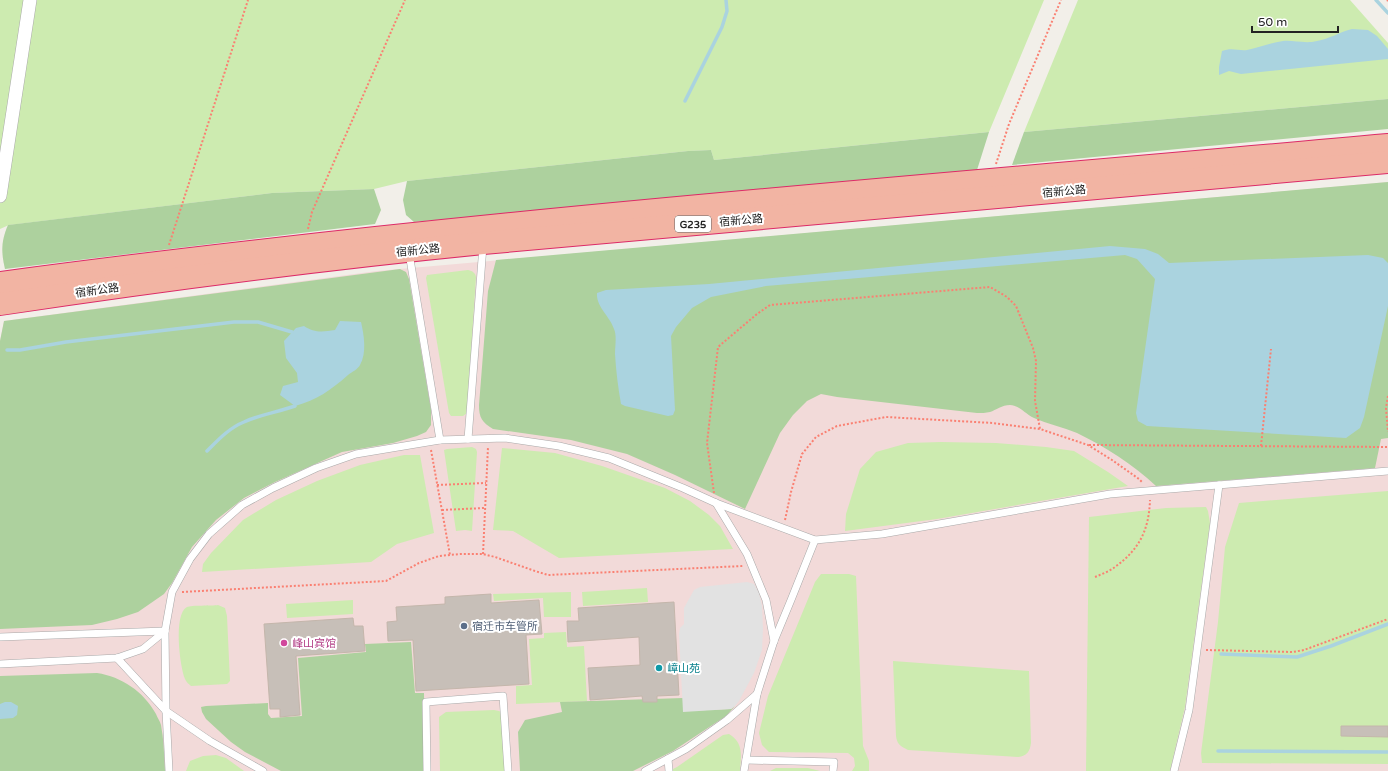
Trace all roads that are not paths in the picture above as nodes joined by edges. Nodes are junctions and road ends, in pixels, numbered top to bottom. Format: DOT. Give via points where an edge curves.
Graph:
graph roads {
  1 [pos="30,0"];
  2 [pos="1388,145"];
  3 [pos="1388,162"];
  4 [pos="0,196"];
  5 [pos="483,243"];
  6 [pos="409,250"];
  7 [pos="0,283"];
  8 [pos="0,304"];
  9 [pos="468,439"];
  10 [pos="440,440"];
  11 [pos="1388,471"];
  12 [pos="1219,485"];
  13 [pos="716,503"];
  14 [pos="815,540"];
  15 [pos="165,631"];
  16 [pos="0,637"];
  17 [pos="774,641"];
  18 [pos="117,658"];
  19 [pos="0,664"];
  20 [pos="757,694"];
  21 [pos="166,711"];
  22 [pos="668,759"];
  23 [pos="746,760"];
  24 [pos="169,771"];
  25 [pos="263,771"];
  26 [pos="427,771"];
  27 [pos="508,771"];
  28 [pos="646,771"];
  29 [pos="669,771"];
  30 [pos="744,771"];
  31 [pos="833,771"];
  32 [pos="1174,771"];
  1 -- 4 [label="street"];
  2 -- 7 [label="highway, 宿新公路 / G235" via="481,226"];
  3 -- 5 [label="highway, 宿新公路 / G235"];
  5 -- 6 [label="highway, 宿新公路 / G235"];
  5 -- 9 [label="lane"];
  6 -- 8 [label="highway, 宿新公路 / G235"];
  6 -- 10 [label="lane"];
  9 -- 10 [label="lane"];
  9 -- 13 [label="lane" via="505,438 559,446 609,458"];
  10 -- 15 [label="lane" via="356,454 316,468 242,505 209,534 190,559 172,592"];
  11 -- 12 [label="lane"];
  12 -- 14 [label="lane" via="1110,494 882,534"];
  12 -- 32 [label="lane" via="1189,710"];
  13 -- 14 [label="lane"];
  13 -- 17 [label="lane" via="748,554 766,600"];
  14 -- 17 [label="lane"];
  15 -- 16 [label="lane"];
  15 -- 18 [label="lane" via="143,649"];
  15 -- 21 [label="lane"];
  17 -- 20 [label="lane"];
  18 -- 19 [label="lane"];
  18 -- 21 [label="lane"];
  20 -- 22 [label="lane" via="727,720"];
  20 -- 23 [label="lane"];
  21 -- 24 [label="lane"];
  21 -- 25 [label="lane" via="210,741"];
  22 -- 28 [label="lane"];
  22 -- 29 [label="lane"];
  23 -- 30 [label="lane"];
  23 -- 31 [label="lane" via="834,762"];
  26 -- 27 [label="lane" via="426,702 503,696"];
}
